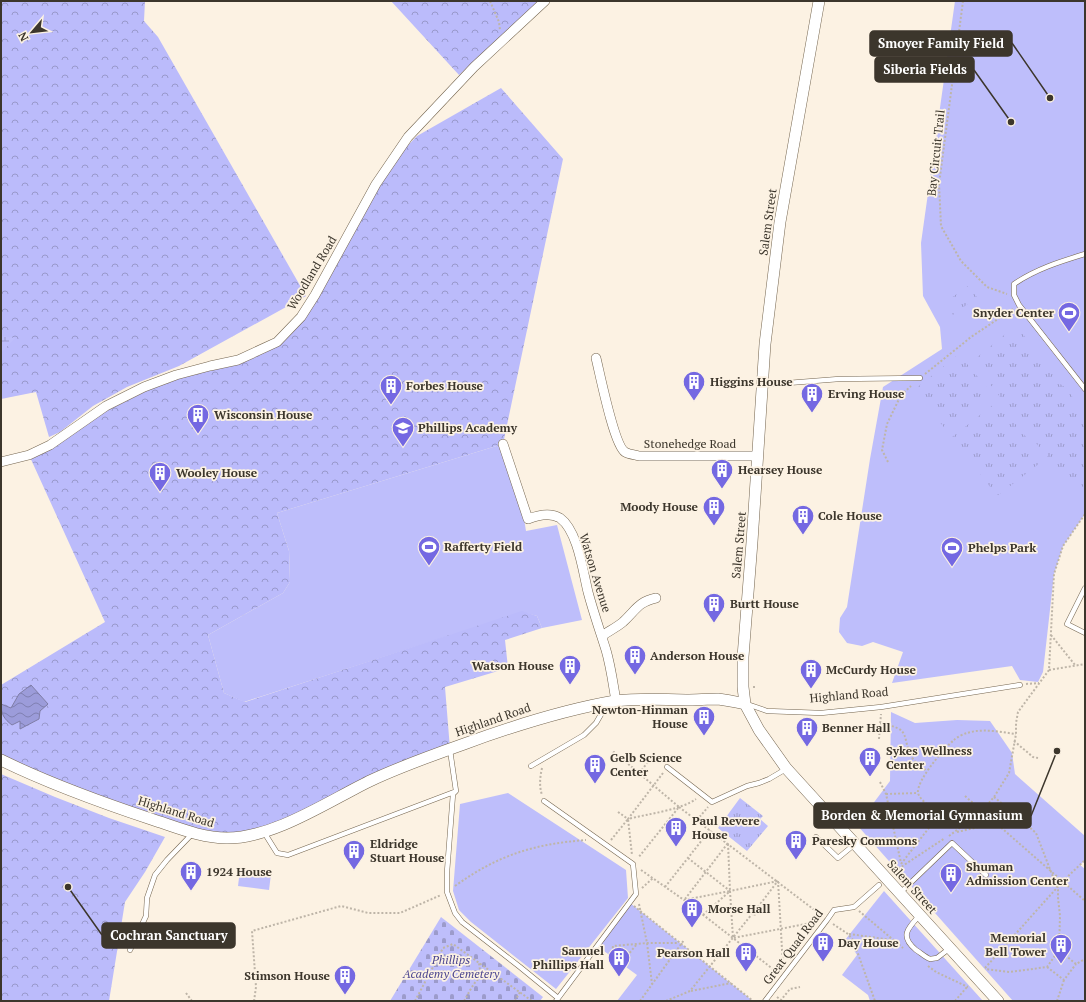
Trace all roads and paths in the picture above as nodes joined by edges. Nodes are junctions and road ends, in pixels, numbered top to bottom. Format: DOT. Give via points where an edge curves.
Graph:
graph roads {
  1 [pos="490,1"];
  2 [pos="544,1"];
  3 [pos="819,1"];
  4 [pos="963,1"];
  5 [pos="501,41"];
  6 [pos="1085,254"];
  7 [pos="1014,295"];
  8 [pos="1019,305"];
  9 [pos="596,358"];
  10 [pos="920,378"];
  11 [pos="762,385"];
  12 [pos="1085,389"];
  13 [pos="503,444"];
  14 [pos="758,456"];
  15 [pos="1,462"];
  16 [pos="888,462"];
  17 [pos="1085,514"];
  18 [pos="1085,588"];
  19 [pos="656,598"];
  20 [pos="1085,633"];
  21 [pos="1051,635"];
  22 [pos="602,636"];
  23 [pos="1085,664"];
  24 [pos="1075,665"];
  25 [pos="1049,670"];
  26 [pos="1039,683"];
  27 [pos="1020,685"];
  28 [pos="753,687"];
  29 [pos="757,687"];
  30 [pos="612,702"];
  31 [pos="745,704"];
  32 [pos="881,707"];
  33 [pos="880,724"];
  34 [pos="1016,734"];
  35 [pos="879,739"];
  36 [pos="1014,741"];
  37 [pos="450,749"];
  38 [pos="613,753"];
  39 [pos="1038,758"];
  40 [pos="543,759"];
  41 [pos="1,760"];
  42 [pos="531,766"];
  43 [pos="667,767"];
  44 [pos="786,768"];
  45 [pos="927,772"];
  46 [pos="639,773"];
  47 [pos="880,782"];
  48 [pos="654,786"];
  49 [pos="456,791"];
  50 [pos="918,793"];
  51 [pos="701,794"];
  52 [pos="886,794"];
  53 [pos="965,796"];
  54 [pos="994,797"];
  55 [pos="544,801"];
  56 [pos="712,802"];
  57 [pos="679,807"];
  58 [pos="945,807"];
  59 [pos="982,811"];
  60 [pos="618,812"];
  61 [pos="940,814"];
  62 [pos="1017,816"];
  63 [pos="628,819"];
  64 [pos="697,820"];
  65 [pos="996,823"];
  66 [pos="710,830"];
  67 [pos="265,831"];
  68 [pos="956,832"];
  69 [pos="193,833"];
  70 [pos="816,837"];
  71 [pos="728,843"];
  72 [pos="855,844"];
  73 [pos="606,845"];
  74 [pos="688,858"];
  75 [pos="1085,860"];
  76 [pos="633,864"];
  77 [pos="901,864"];
  78 [pos="1050,870"];
  79 [pos="706,872"];
  80 [pos="986,875"];
  81 [pos="653,878"];
  82 [pos="778,881"];
  83 [pos="1063,881"];
  84 [pos="879,885"];
  85 [pos="665,887"];
  86 [pos="1057,888"];
  87 [pos="730,891"];
  88 [pos="447,892"];
  89 [pos="900,893"];
  90 [pos="636,894"];
  91 [pos="684,900"];
  92 [pos="1085,900"];
  93 [pos="630,903"];
  94 [pos="758,907"];
  95 [pos="640,911"];
  96 [pos="703,914"];
  97 [pos="752,914"];
  98 [pos="920,915"];
  99 [pos="827,920"];
  100 [pos="780,930"];
  101 [pos="848,934"];
  102 [pos="733,938"];
  103 [pos="684,940"];
  104 [pos="892,940"];
  105 [pos="647,943"];
  106 [pos="680,943"];
  107 [pos="637,944"];
  108 [pos="950,948"];
  109 [pos="130,950"];
  110 [pos="1060,950"];
  111 [pos="1085,959"];
  112 [pos="611,960"];
  113 [pos="622,962"];
  114 [pos="479,963"];
  115 [pos="1076,964"];
  116 [pos="710,967"];
  117 [pos="1046,967"];
  118 [pos="493,973"];
  119 [pos="478,978"];
  120 [pos="784,978"];
  121 [pos="1064,980"];
  122 [pos="732,983"];
  123 [pos="652,984"];
  124 [pos="971,984"];
  125 [pos="800,987"];
  126 [pos="690,991"];
  127 [pos="520,992"];
  128 [pos="772,992"];
  129 [pos="186,993"];
  130 [pos="557,1000"];
  131 [pos="192,1001"];
  132 [pos="254,1001"];
  133 [pos="416,1001"];
  134 [pos="464,1001"];
  135 [pos="515,1001"];
  136 [pos="532,1001"];
  137 [pos="640,1001"];
  138 [pos="666,1001"];
  139 [pos="753,1001"];
  140 [pos="765,1001"];
  141 [pos="781,1001"];
  142 [pos="875,1001"];
  143 [pos="955,1001"];
  144 [pos="998,1001"];
  145 [pos="1057,1001"];
  1 -- 5 [label="path" via="499,22"];
  2 -- 5 [label="street, Woodland Road"];
  3 -- 11 [label="street, Salem Street" via="780,222"];
  4 -- 7 [label="path, Bay Circuit Trail" via="939,184 941,226 961,261 987,287"];
  5 -- 15 [label="street, Woodland Road" via="408,137 376,184 301,317 277,342 238,360 182,374 144,388 106,406 50,445 29,455"];
  6 -- 7 [label="lane" via="1029,274 1014,284"];
  7 -- 8 [label="lane"];
  8 -- 10 [label="path" via="971,337"];
  8 -- 12 [label="lane"];
  9 -- 14 [label="street, Stonehedge Road" via="614,429 625,453 639,456"];
  10 -- 11 [label="lane" via="839,379"];
  10 -- 16 [label="path" via="901,395 887,424 882,450"];
  11 -- 14 [label="street, Salem Street"];
  13 -- 22 [label="street, Watson Avenue" via="528,519 550,515 560,519 569,529 579,552"];
  14 -- 31 [label="street, Salem Street" via="743,657"];
  17 -- 21 [label="path" via="1063,546 1054,574"];
  18 -- 20 [label="lane" via="1067,624"];
  19 -- 22 [label="street" via="645,601"];
  21 -- 24 [label="path"];
  21 -- 25 [label="path"];
  22 -- 30 [label="street, Watson Avenue" via="607,652"];
  23 -- 24 [label="path"];
  24 -- 25 [label="path"];
  25 -- 26 [label="path"];
  26 -- 27 [label="path"];
  26 -- 34 [label="path" via="1018,712"];
  27 -- 32 [label="lane, Highland Road"];
  28 -- 29 [label="path"];
  30 -- 31 [label="street, Highland Road" via="718,699"];
  30 -- 37 [label="street, Highland Road" via="547,716"];
  30 -- 40 [label="lane" via="590,730"];
  31 -- 32 [label="lane, Highland Road" via="767,711 822,713"];
  31 -- 44 [label="street, Salem Street" via="759,730"];
  32 -- 33 [label="path"];
  33 -- 35 [label="path"];
  33 -- 45 [label="path" via="899,728 906,737 914,760"];
  34 -- 36 [label="path"];
  34 -- 45 [label="path" via="979,730 966,733 946,748"];
  36 -- 39 [label="path" via="1033,757"];
  36 -- 54 [label="path" via="1009,773"];
  37 -- 49 [label="lane"];
  37 -- 67 [label="street, Highland Road" via="373,780 285,824"];
  38 -- 46 [label="path"];
  40 -- 42 [label="lane"];
  40 -- 55 [label="path" via="540,790"];
  41 -- 69 [label="street, Highland Road" via="72,792"];
  43 -- 46 [label="path" via="653,756"];
  43 -- 48 [label="path"];
  43 -- 51 [label="lane"];
  44 -- 56 [label="lane" via="769,779"];
  44 -- 72 [label="street, Salem Street"];
  45 -- 50 [label="path"];
  46 -- 48 [label="path"];
  47 -- 52 [label="path"];
  48 -- 57 [label="path"];
  48 -- 63 [label="path"];
  49 -- 67 [label="lane" via="288,855 277,853"];
  49 -- 88 [label="lane" via="453,794 448,844"];
  50 -- 52 [label="path"];
  50 -- 61 [label="path"];
  51 -- 56 [label="lane"];
  51 -- 57 [label="path"];
  52 -- 77 [label="path"];
  53 -- 59 [label="path"];
  54 -- 59 [label="path"];
  54 -- 62 [label="path"];
  55 -- 73 [label="lane"];
  56 -- 64 [label="path"];
  57 -- 63 [label="path"];
  57 -- 64 [label="path"];
  57 -- 76 [label="path"];
  58 -- 61 [label="path"];
  59 -- 65 [label="path"];
  59 -- 68 [label="path"];
  60 -- 63 [label="path"];
  61 -- 77 [label="path"];
  62 -- 65 [label="path"];
  62 -- 78 [label="path" via="1036,833"];
  63 -- 73 [label="path"];
  63 -- 76 [label="path"];
  64 -- 66 [label="path"];
  65 -- 68 [label="path"];
  65 -- 78 [label="path"];
  66 -- 71 [label="path"];
  66 -- 74 [label="path"];
  67 -- 69 [label="street, Highland Road" via="230,838"];
  68 -- 77 [label="path" via="896,870"];
  69 -- 109 [label="lane" via="155,875 147,898 146,916"];
  70 -- 72 [label="lane" via="838,858"];
  71 -- 79 [label="path"];
  71 -- 82 [label="path"];
  71 -- 87 [label="path"];
  72 -- 89 [label="street, Salem Street"];
  73 -- 76 [label="lane"];
  73 -- 88 [label="path" via="591,839 558,842 509,854"];
  74 -- 79 [label="path"];
  74 -- 85 [label="path"];
  75 -- 83 [label="path"];
  76 -- 81 [label="path"];
  76 -- 90 [label="lane"];
  78 -- 83 [label="path"];
  78 -- 86 [label="path"];
  79 -- 87 [label="path"];
  79 -- 91 [label="path"];
  80 -- 89 [label="lane" via="952,843"];
  81 -- 85 [label="path"];
  81 -- 90 [label="path"];
  82 -- 87 [label="path"];
  82 -- 94 [label="path"];
  82 -- 99 [label="path"];
  82 -- 100 [label="path"];
  83 -- 86 [label="path"];
  83 -- 92 [label="path"];
  84 -- 99 [label="lane, Great Quad Road" via="854,907 834,910"];
  85 -- 91 [label="path"];
  86 -- 110 [label="path"];
  86 -- 117 [label="path" via="985,969 1010,972"];
  87 -- 91 [label="path"];
  87 -- 96 [label="path"];
  87 -- 102 [label="path"];
  88 -- 130 [label="lane" via="455,913 462,922 520,967"];
  88 -- 132 [label="path" via="400,913 368,913 341,906 252,931 256,987"];
  89 -- 98 [label="street, Salem Street"];
  90 -- 93 [label="lane"];
  90 -- 95 [label="path"];
  91 -- 96 [label="path"];
  93 -- 95 [label="path"];
  93 -- 130 [label="lane"];
  94 -- 97 [label="path" via="751,908"];
  94 -- 97 [label="path" via="759,913"];
  95 -- 105 [label="path"];
  95 -- 106 [label="path"];
  96 -- 102 [label="path"];
  97 -- 102 [label="path"];
  98 -- 108 [label="street, Salem Street"];
  98 -- 108 [label="lane" via="907,930 906,938 910,944 930,959 937,958"];
  99 -- 100 [label="path"];
  99 -- 101 [label="path"];
  99 -- 120 [label="lane, Great Quad Road"];
  100 -- 102 [label="path"];
  100 -- 120 [label="path"];
  101 -- 104 [label="path"];
  101 -- 142 [label="path" via="853,940"];
  102 -- 116 [label="path"];
  102 -- 120 [label="path"];
  103 -- 106 [label="path"];
  105 -- 106 [label="path"];
  105 -- 107 [label="path"];
  105 -- 123 [label="path"];
  106 -- 116 [label="path"];
  106 -- 123 [label="path"];
  107 -- 112 [label="path" via="613,946"];
  107 -- 113 [label="path"];
  108 -- 144 [label="street, Salem Street"];
  110 -- 115 [label="path"];
  110 -- 117 [label="path"];
  111 -- 115 [label="path"];
  114 -- 118 [label="path"];
  114 -- 119 [label="path"];
  114 -- 133 [label="path" via="453,944 443,948"];
  115 -- 121 [label="path"];
  116 -- 122 [label="path"];
  116 -- 126 [label="path"];
  117 -- 121 [label="path"];
  118 -- 119 [label="path"];
  118 -- 127 [label="path"];
  119 -- 134 [label="path"];
  120 -- 128 [label="lane, Great Quad Road"];
  121 -- 145 [label="path"];
  122 -- 126 [label="path"];
  122 -- 139 [label="path"];
  123 -- 137 [label="path"];
  124 -- 143 [label="path"];
  125 -- 141 [label="path" via="790,989"];
  126 -- 138 [label="path"];
  127 -- 135 [label="path"];
  127 -- 136 [label="path"];
  128 -- 140 [label="lane, Great Quad Road"];
  128 -- 141 [label="path"];
  129 -- 131 [label="path"];
}
